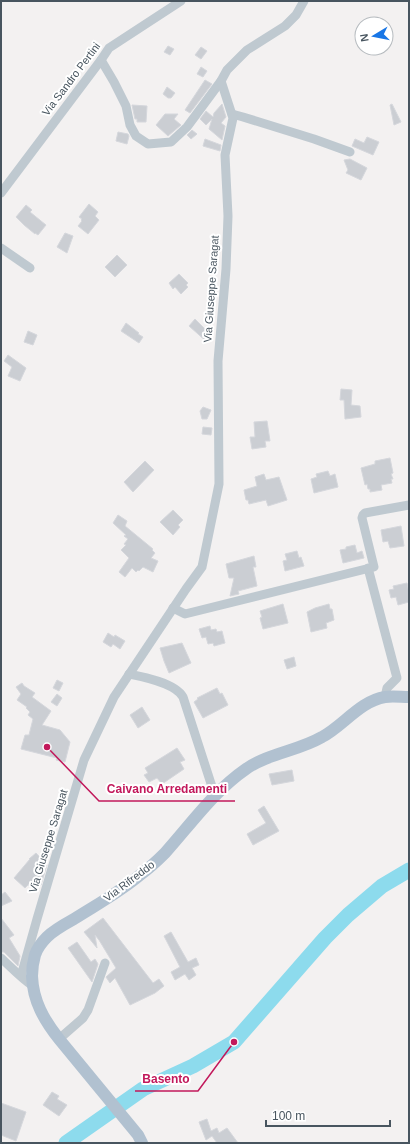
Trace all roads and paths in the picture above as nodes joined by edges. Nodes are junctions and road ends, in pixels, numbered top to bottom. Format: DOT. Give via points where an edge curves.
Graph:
graph roads {
  1 [pos="181,1"];
  2 [pos="304,1"];
  3 [pos="101,60"];
  4 [pos="221,81"];
  5 [pos="232,114"];
  6 [pos="350,152"];
  7 [pos="1,193"];
  8 [pos="1,248"];
  9 [pos="30,268"];
  10 [pos="409,505"];
  11 [pos="371,567"];
  12 [pos="173,608"];
  13 [pos="129,674"];
  14 [pos="385,697"];
  15 [pos="409,697"];
  16 [pos="215,796"];
  17 [pos="1,958"];
  18 [pos="105,963"];
  19 [pos="21,976"];
  20 [pos="33,986"];
  21 [pos="59,1039"];
  22 [pos="140,1139"];
  1 -- 3 [label="street, Via Sandro Pertini" via="109,48"];
  2 -- 4 [label="street" via="296,15 285,26 247,50 227,70"];
  3 -- 4 [label="street" via="126,106 130,125 136,136 148,144 171,142 187,127"];
  3 -- 7 [label="street, Via Sandro Pertini"];
  4 -- 5 [label="street, Via Giuseppe Saragat"];
  5 -- 6 [label="street"];
  5 -- 12 [label="street, Via Giuseppe Saragat" via="225,154 228,216 218,361 219,484 202,567"];
  8 -- 9 [label="street"];
  10 -- 11 [label="street" via="363,515"];
  11 -- 12 [label="street" via="185,614"];
  11 -- 14 [label="street" via="397,678 387,688"];
  12 -- 13 [label="street, Via Giuseppe Saragat"];
  13 -- 16 [label="street" via="172,686 180,692"];
  13 -- 19 [label="street, Via Giuseppe Saragat" via="114,697 84,760"];
  14 -- 15 [label="main road, Via Rifreddo"];
  14 -- 16 [label="main road, Via Rifreddo" via="363,706 322,737 257,762 229,782"];
  16 -- 20 [label="main road, Via Rifreddo" via="163,855 139,876 47,937 35,955 32,969"];
  17 -- 19 [label="street"];
  18 -- 21 [label="street" via="88,1010 83,1018"];
  19 -- 20 [label="street"];
  20 -- 21 [label="main road, Via Rifreddo" via="41,1012"];
  21 -- 22 [label="main road, Via Rifreddo"];
}
